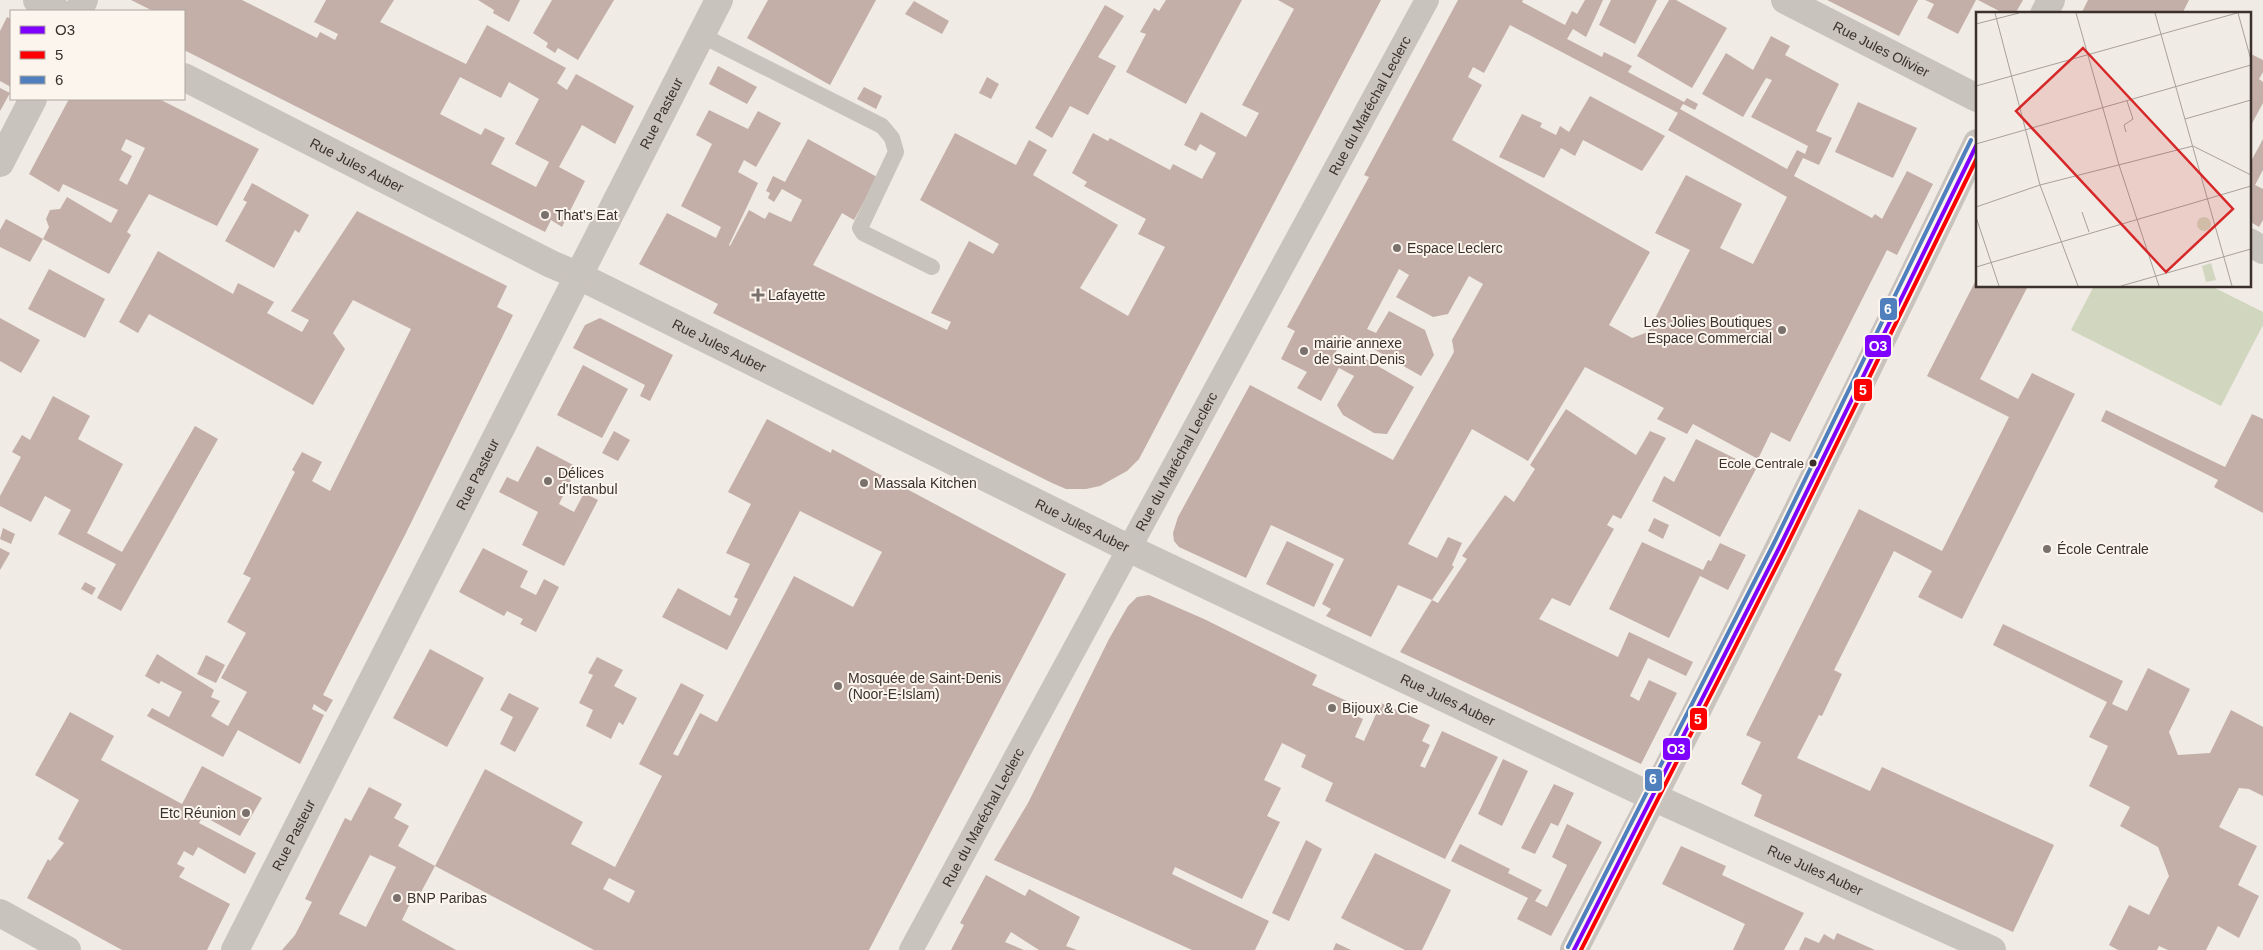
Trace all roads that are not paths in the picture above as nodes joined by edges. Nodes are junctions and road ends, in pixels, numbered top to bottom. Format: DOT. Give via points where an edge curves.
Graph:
graph roads {
  1 [pos="37,0"];
  2 [pos="719,0"];
  3 [pos="1427,0"];
  4 [pos="1785,0"];
  5 [pos="2051,0"];
  6 [pos="55,10"];
  7 [pos="2045,12"];
  8 [pos="701,35"];
  9 [pos="185,77"];
  10 [pos="1976,97"];
  11 [pos="32,100"];
  12 [pos="1976,145"];
  13 [pos="0,163"];
  14 [pos="2250,243"];
  15 [pos="2263,250"];
  16 [pos="932,266"];
  17 [pos="579,276"];
  18 [pos="1128,548"];
  19 [pos="1653,797"];
  20 [pos="0,913"];
  21 [pos="67,950"];
  22 [pos="235,950"];
  23 [pos="911,950"];
  24 [pos="1574,950"];
  25 [pos="1992,950"];
  1 -- 6 [label="street"];
  2 -- 8 [label="street, Rue Pasteur"];
  3 -- 18 [label="street, Rue du Maréchal Leclerc"];
  4 -- 10 [label="street, Rue Jules Olivier"];
  5 -- 7 [label="street"];
  8 -- 16 [label="lane" via="882,126 892,138 896,152 860,228 863,233"];
  8 -- 17 [label="street, Rue Pasteur"];
  9 -- 17 [label="street, Rue Jules Auber"];
  11 -- 13 [label="street"];
  12 -- 19 [label="street"];
  14 -- 15 [label="street"];
  17 -- 18 [label="street, Rue Jules Auber"];
  17 -- 22 [label="street, Rue Pasteur"];
  18 -- 19 [label="street, Rue Jules Auber"];
  18 -- 23 [label="street, Rue du Maréchal Leclerc"];
  19 -- 24 [label="street"];
  19 -- 25 [label="street, Rue Jules Auber"];
  20 -- 21 [label="street"];
}
